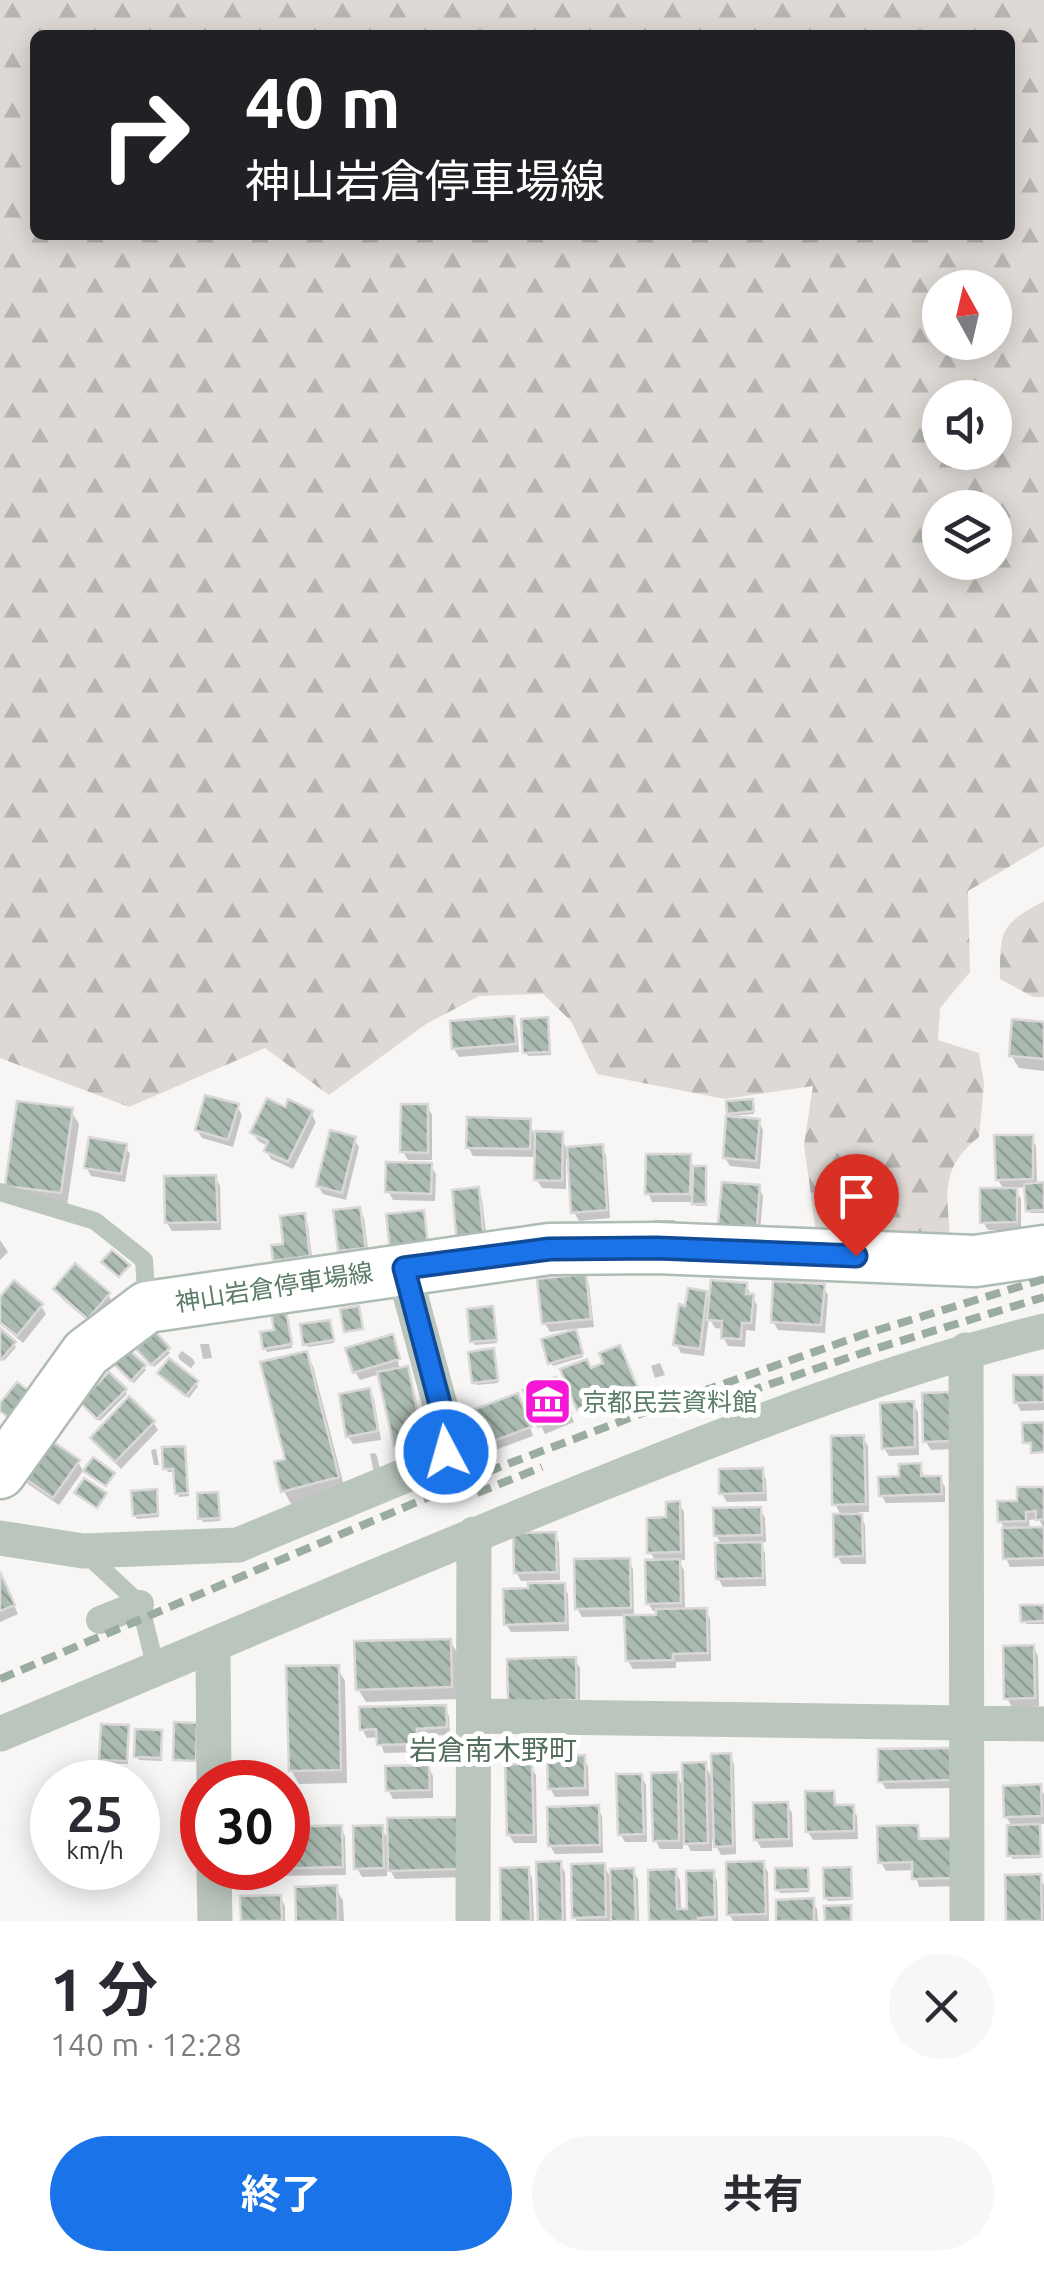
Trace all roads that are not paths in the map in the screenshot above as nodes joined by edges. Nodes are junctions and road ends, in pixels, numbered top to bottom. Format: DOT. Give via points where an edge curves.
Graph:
graph roads {
  1 [pos="0,1192"];
  2 [pos="1044,1252"];
  3 [pos="404,1268"];
  4 [pos="147,1307"];
  5 [pos="1044,1330"];
  6 [pos="966,1350"];
  7 [pos="0,1473"];
  8 [pos="474,1534"];
  9 [pos="0,1538"];
  10 [pos="83,1550"];
  11 [pos="140,1604"];
  12 [pos="100,1620"];
  13 [pos="213,1646"];
  14 [pos="156,1670"];
  15 [pos="474,1716"];
  16 [pos="967,1723"];
  17 [pos="1044,1724"];
  18 [pos="0,1734"];
  19 [pos="214,1760"];
  20 [pos="214,1890"];
  21 [pos="215,1921"];
  22 [pos="473,1921"];
  23 [pos="968,1921"];
  1 -- 4 [label="lane" via="95,1222 144,1260"];
  2 -- 3 [label="main road, 神山岩倉停車場線" via="975,1261 549,1249"];
  3 -- 4 [label="main road, 神山岩倉停車場線"];
  3 -- 10 [label="street" via="449,1438 436,1462 238,1545"];
  4 -- 7 [label="main road, 神山岩倉停車場線" via="86,1353"];
  5 -- 6 [label="street"];
  6 -- 8 [label="street" via="724,1434"];
  6 -- 16 [label="street"];
  8 -- 13 [label="street"];
  8 -- 15 [label="street"];
  9 -- 10 [label="street"];
  10 -- 11 [label="lane"];
  11 -- 12 [label="street"];
  11 -- 14 [label="lane"];
  13 -- 14 [label="street"];
  13 -- 19 [label="street"];
  14 -- 18 [label="street"];
  15 -- 16 [label="street"];
  15 -- 22 [label="street"];
  16 -- 17 [label="street"];
  16 -- 23 [label="street"];
  20 -- 21 [label="street"];
}
